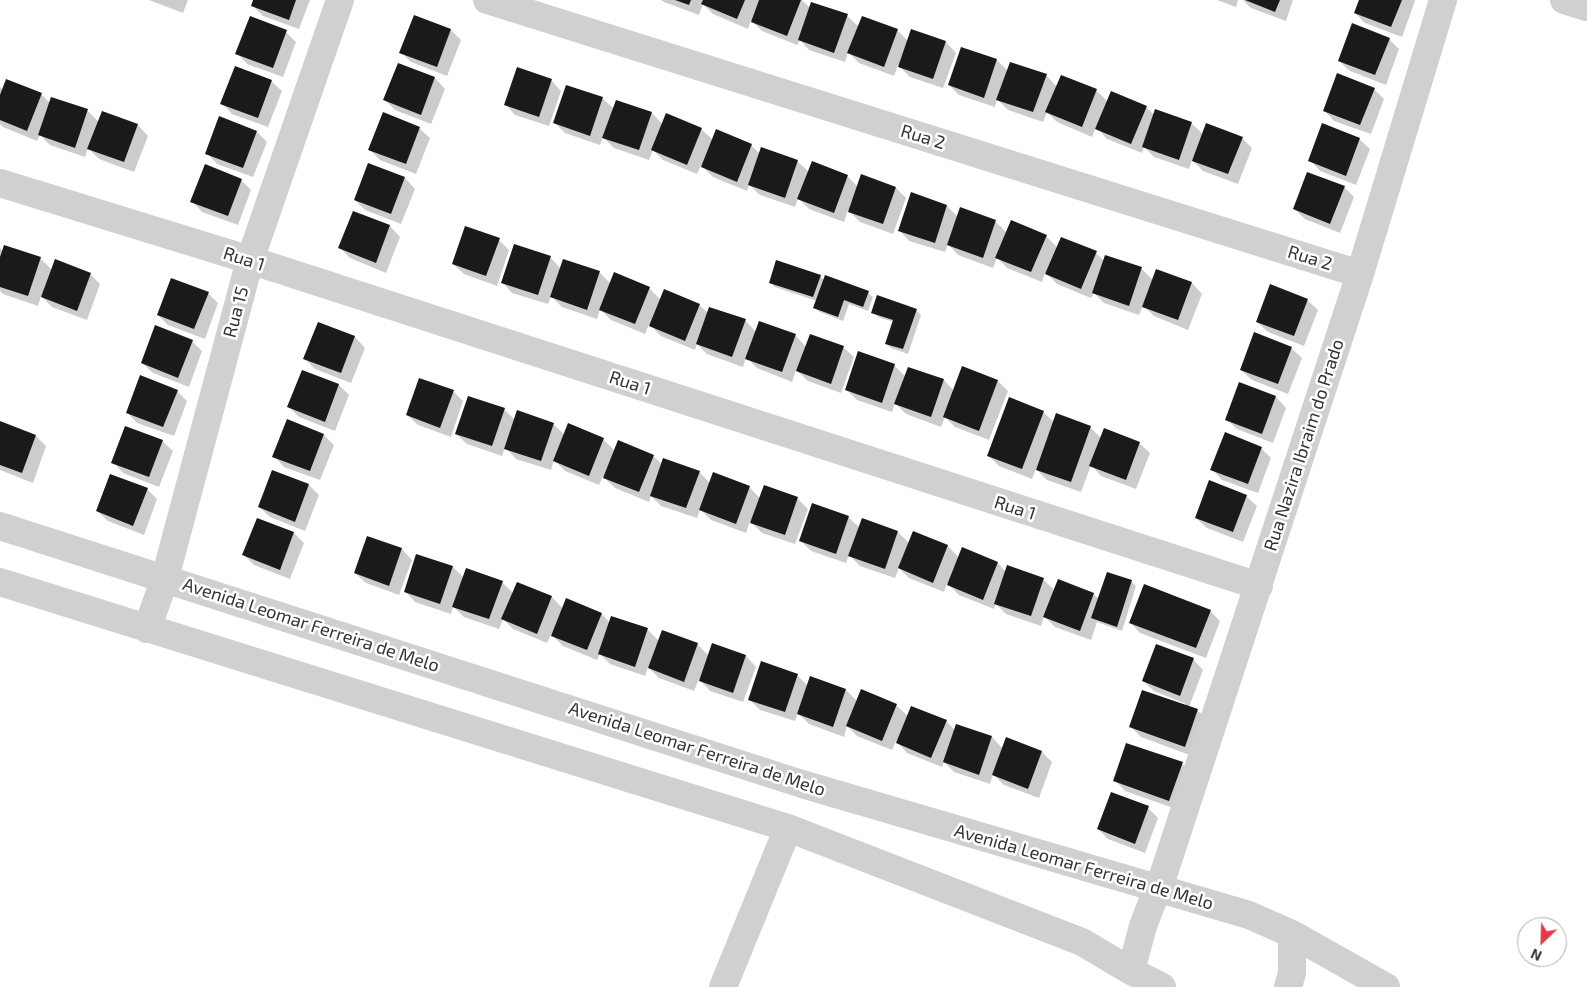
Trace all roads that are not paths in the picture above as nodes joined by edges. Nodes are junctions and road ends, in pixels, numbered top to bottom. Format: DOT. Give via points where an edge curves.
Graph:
graph roads {
  1 [pos="340,0"];
  2 [pos="487,0"];
  3 [pos="1443,0"];
  4 [pos="1564,0"];
  5 [pos="1587,7"];
  6 [pos="0,183"];
  7 [pos="250,260"];
  8 [pos="1360,274"];
  9 [pos="0,526"];
  10 [pos="165,578"];
  11 [pos="0,582"];
  12 [pos="1259,586"];
  13 [pos="147,629"];
  14 [pos="788,828"];
  15 [pos="1159,888"];
  16 [pos="1292,934"];
  17 [pos="1131,971"];
  18 [pos="723,987"];
  19 [pos="1162,987"];
  20 [pos="1288,987"];
  21 [pos="1386,987"];
  1 -- 7 [label="street, Rua 15"];
  2 -- 8 [label="street, Rua 2"];
  3 -- 8 [label="street, Rua Nazira Ibraim do Prado"];
  4 -- 5 [label="street"];
  6 -- 7 [label="street, Rua 1"];
  7 -- 10 [label="street, Rua 15"];
  7 -- 12 [label="street, Rua 1"];
  8 -- 12 [label="street, Rua Nazira Ibraim do Prado"];
  9 -- 10 [label="street, Avenida Leomar Ferreira de Melo"];
  10 -- 13 [label="street, Rua 15"];
  10 -- 15 [label="street, Avenida Leomar Ferreira de Melo" via="802,784"];
  11 -- 13 [label="street"];
  12 -- 15 [label="street, Rua Nazira Ibraim do Prado"];
  13 -- 14 [label="street"];
  14 -- 17 [label="street" via="1082,942"];
  14 -- 18 [label="street"];
  15 -- 16 [label="street, Avenida Leomar Ferreira de Melo" via="1249,915"];
  15 -- 17 [label="street, Rua Nazira Ibraim do Prado" via="1143,926"];
  16 -- 20 [label="street" via="1292,973"];
  16 -- 21 [label="street, Avenida Leomar Ferreira de Melo"];
  17 -- 19 [label="street"];
}
